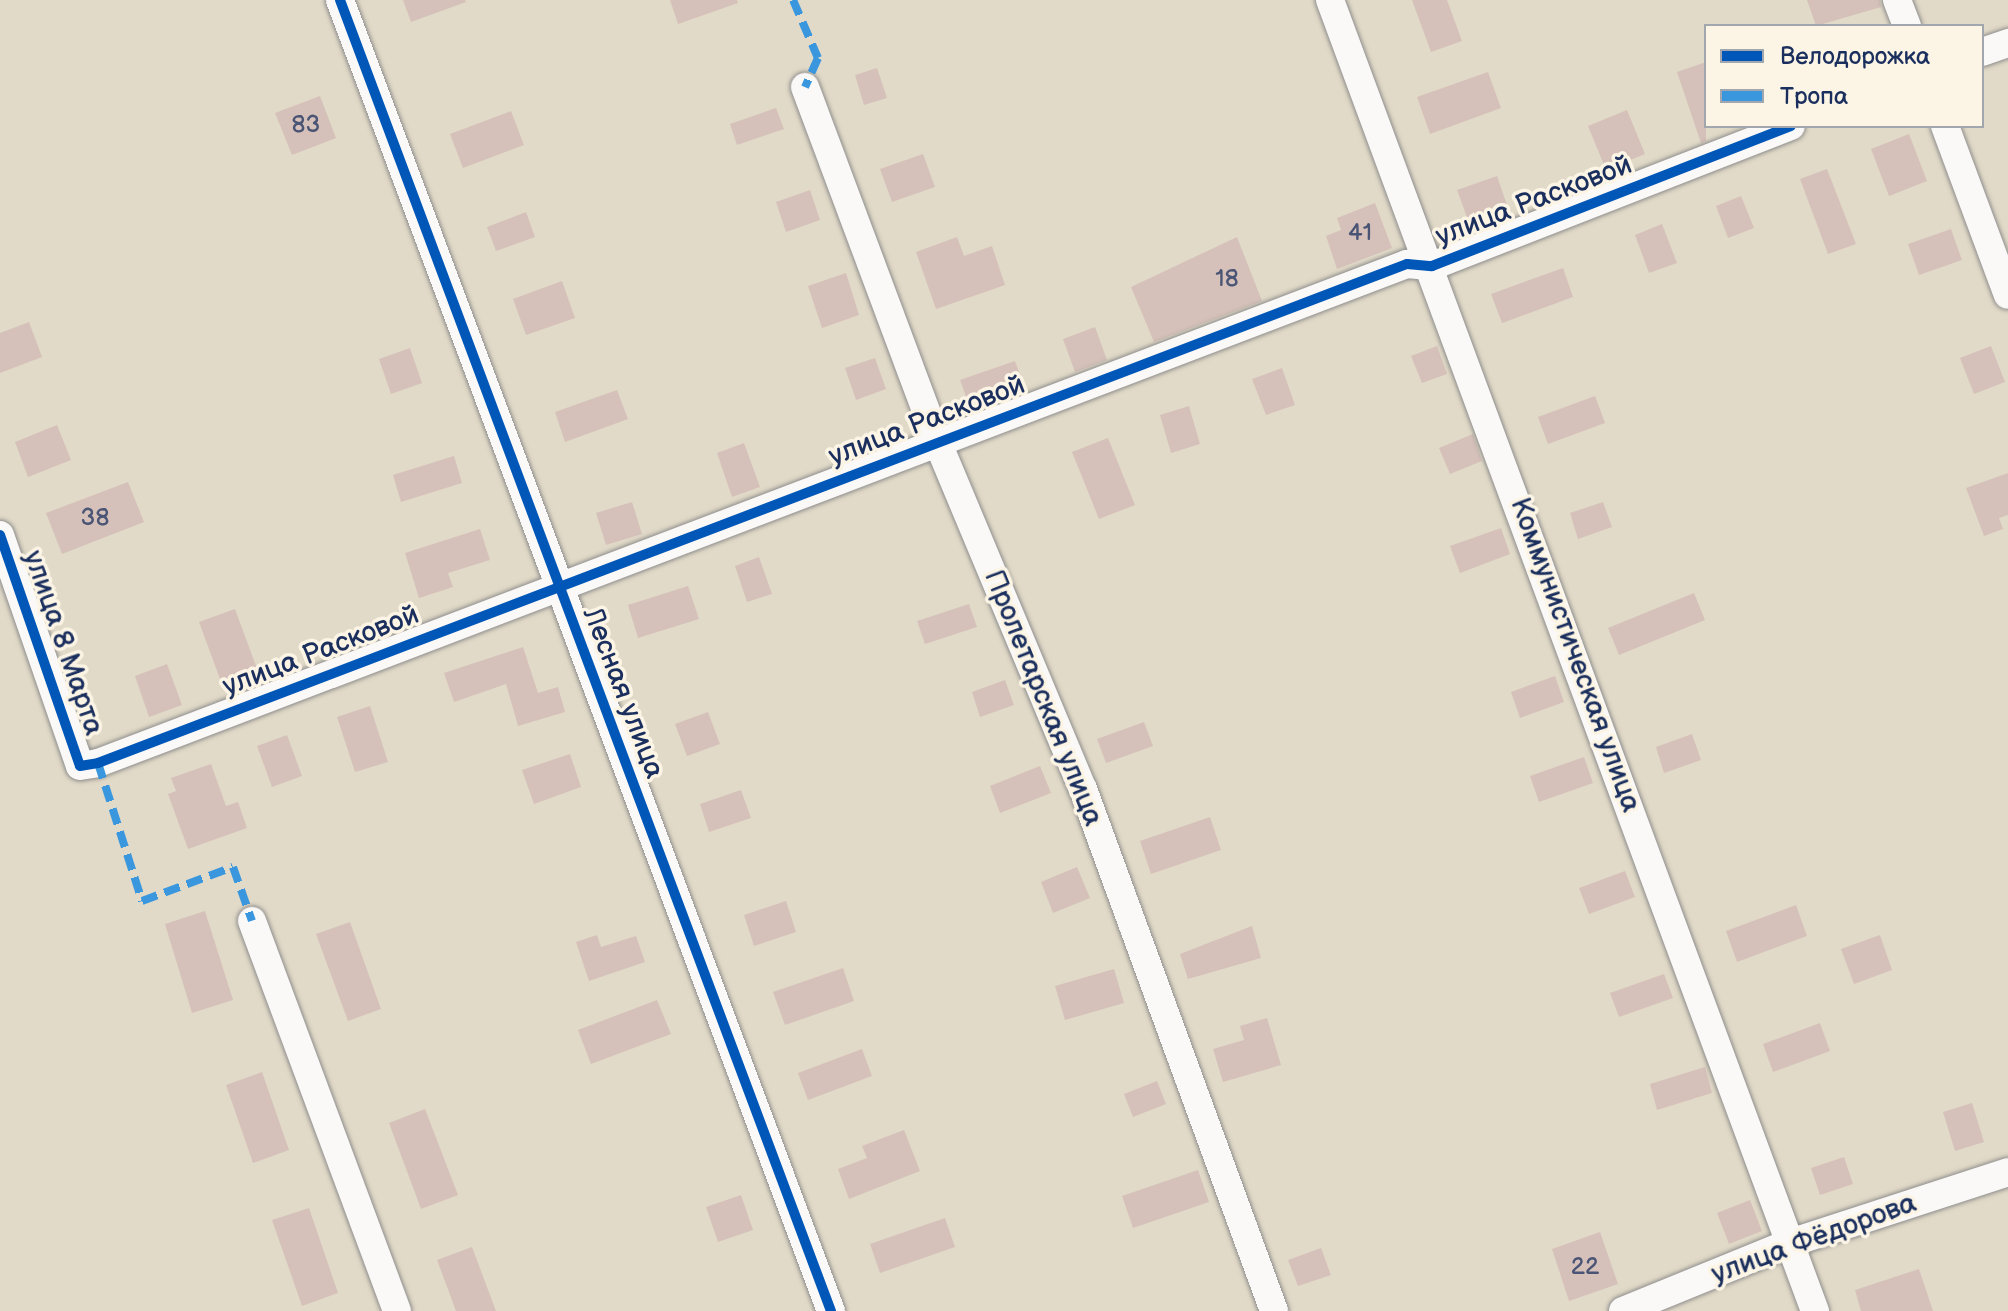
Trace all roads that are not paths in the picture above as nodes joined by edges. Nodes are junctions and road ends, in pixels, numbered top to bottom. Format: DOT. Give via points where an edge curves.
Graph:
graph roads {
  1 [pos="340,0"];
  2 [pos="1330,0"];
  3 [pos="1897,0"];
  4 [pos="1906,24"];
  5 [pos="2008,43"];
  6 [pos="1984,51"];
  7 [pos="805,87"];
  8 [pos="1786,128"];
  9 [pos="1946,128"];
  10 [pos="1432,266"];
  11 [pos="2008,295"];
  12 [pos="938,443"];
  13 [pos="0,535"];
  14 [pos="557,586"];
  15 [pos="80,766"];
  16 [pos="252,921"];
  17 [pos="2008,1172"];
  18 [pos="1790,1243"];
  19 [pos="397,1311"];
  20 [pos="831,1311"];
  21 [pos="1274,1311"];
  22 [pos="1623,1311"];
  23 [pos="1815,1311"];
  1 -- 14 [label="street, Лесная улица"];
  2 -- 10 [label="street, Коммунистическая улица"];
  3 -- 4 [label="street"];
  5 -- 6 [label="street"];
  7 -- 12 [label="street, Пролетарская улица"];
  8 -- 10 [label="street, улица Расковой"];
  9 -- 11 [label="street"];
  10 -- 12 [label="street, улица Расковой" via="1407,264"];
  10 -- 18 [label="street, Коммунистическая улица"];
  12 -- 14 [label="street, улица Расковой"];
  12 -- 21 [label="street, Пролетарская улица" via="1083,789"];
  13 -- 15 [label="street, улица 8 Марта"];
  14 -- 15 [label="street, улица Расковой"];
  14 -- 20 [label="street, Лесная улица"];
  16 -- 19 [label="street"];
  17 -- 18 [label="street, улица Фёдорова"];
  18 -- 22 [label="street, улица Фёдорова"];
  18 -- 23 [label="street, Коммунистическая улица"];
}
